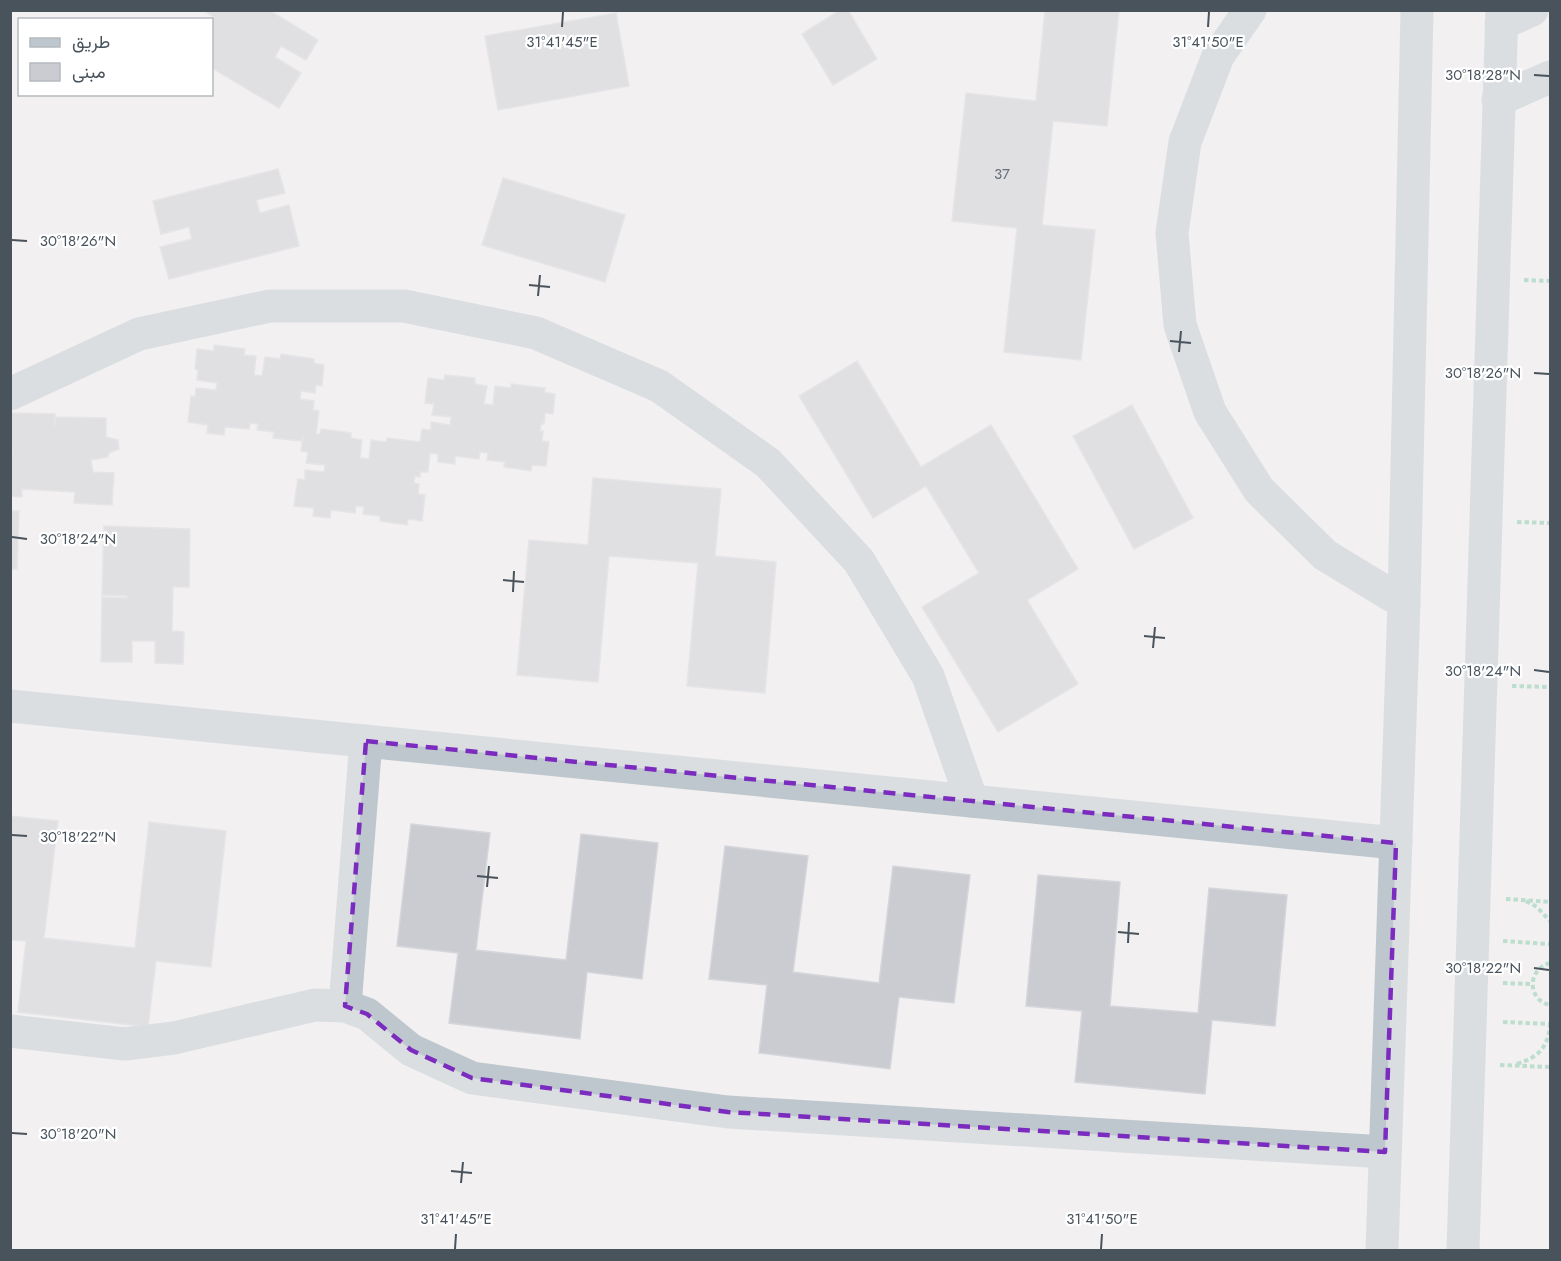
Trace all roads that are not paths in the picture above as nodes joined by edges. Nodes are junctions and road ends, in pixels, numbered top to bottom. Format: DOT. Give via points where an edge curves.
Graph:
graph roads {
  1 [pos="1250,10"];
  2 [pos="1417,10"];
  3 [pos="1532,10"];
  4 [pos="1502,17"];
  5 [pos="1551,77"];
  6 [pos="1498,100"];
  7 [pos="10,394"];
  8 [pos="1404,603"];
  9 [pos="10,706"];
  10 [pos="366,741"];
  11 [pos="972,801"];
  12 [pos="1396,843"];
  13 [pos="345,1006"];
  14 [pos="10,1030"];
  15 [pos="1385,1152"];
  16 [pos="1382,1251"];
  17 [pos="1463,1251"];
  1 -- 8 [label="street" via="1218,56 1185,142 1172,233 1180,325 1210,412 1259,490 1325,555"];
  2 -- 8 [label="street"];
  3 -- 4 [label="street"];
  4 -- 6 [label="street"];
  5 -- 6 [label="street"];
  6 -- 17 [label="street"];
  7 -- 11 [label="street" via="139,334 270,306 404,306 536,333 659,386 768,463 859,561 928,676"];
  8 -- 12 [label="street"];
  9 -- 10 [label="street"];
  10 -- 11 [label="street"];
  10 -- 13 [label="street"];
  11 -- 12 [label="street"];
  12 -- 15 [label="street"];
  13 -- 14 [label="street" via="315,1005 174,1038 125,1044"];
  13 -- 15 [label="street" via="367,1014 411,1050 472,1078 728,1112"];
  15 -- 16 [label="street"];
}
